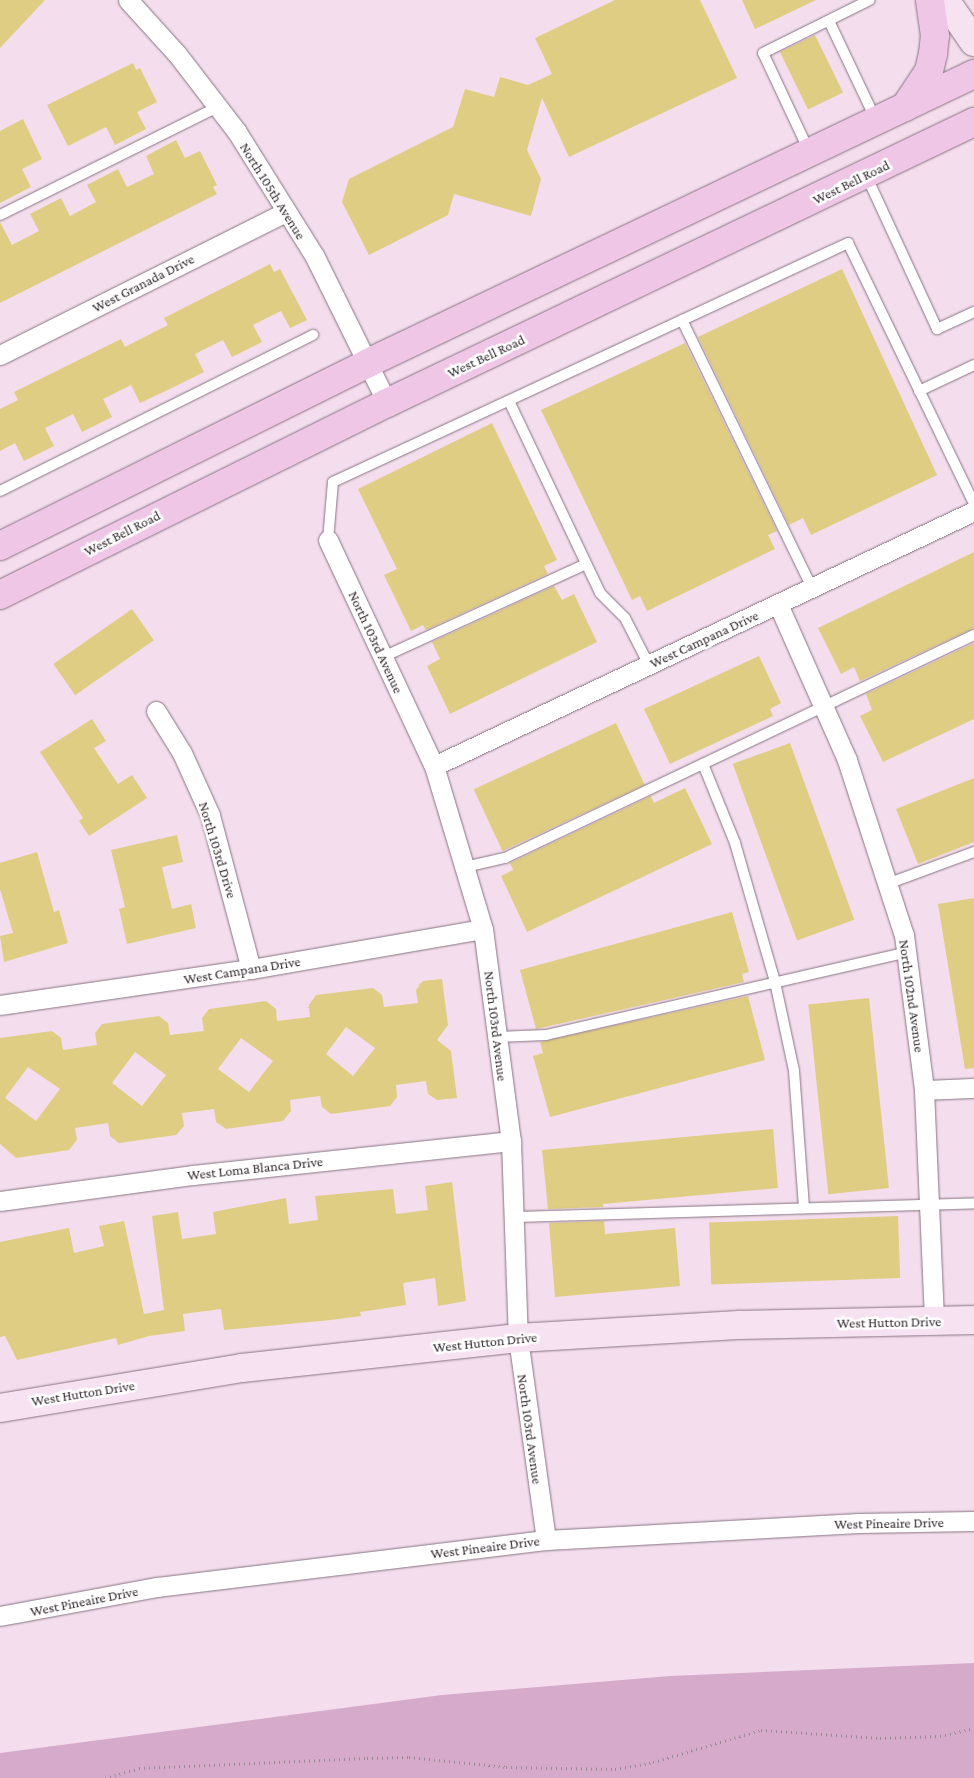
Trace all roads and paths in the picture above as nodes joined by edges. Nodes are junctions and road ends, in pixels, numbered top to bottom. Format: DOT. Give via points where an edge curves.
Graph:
graph roads {
  1 [pos="128,0"];
  2 [pos="870,0"];
  3 [pos="930,0"];
  4 [pos="945,0"];
  5 [pos="829,21"];
  6 [pos="974,42"];
  7 [pos="974,74"];
  8 [pos="218,107"];
  9 [pos="904,108"];
  10 [pos="877,121"];
  11 [pos="974,122"];
  12 [pos="810,154"];
  13 [pos="866,174"];
  14 [pos="286,212"];
  15 [pos="0,215"];
  16 [pos="974,312"];
  17 [pos="682,320"];
  18 [pos="313,335"];
  19 [pos="0,355"];
  20 [pos="368,363"];
  21 [pos="974,365"];
  22 [pos="920,391"];
  23 [pos="509,400"];
  24 [pos="387,402"];
  25 [pos="0,491"];
  26 [pos="974,504"];
  27 [pos="974,510"];
  28 [pos="328,540"];
  29 [pos="0,546"];
  30 [pos="586,564"];
  31 [pos="812,588"];
  32 [pos="0,595"];
  33 [pos="778,604"];
  34 [pos="974,635"];
  35 [pos="383,657"];
  36 [pos="649,665"];
  37 [pos="824,708"];
  38 [pos="156,711"];
  39 [pos="704,764"];
  40 [pos="434,766"];
  41 [pos="974,852"];
  42 [pos="465,867"];
  43 [pos="887,884"];
  44 [pos="483,929"];
  45 [pos="907,952"];
  46 [pos="251,969"];
  47 [pos="775,982"];
  48 [pos="0,1005"];
  49 [pos="497,1037"];
  50 [pos="974,1088"];
  51 [pos="924,1090"];
  52 [pos="510,1141"];
  53 [pos="0,1201"];
  54 [pos="974,1202"];
  55 [pos="930,1203"];
  56 [pos="804,1206"];
  57 [pos="513,1217"];
  58 [pos="974,1320"];
  59 [pos="934,1321"];
  60 [pos="518,1338"];
  61 [pos="0,1408"];
  62 [pos="974,1521"];
  63 [pos="546,1540"];
  64 [pos="0,1616"];
  65 [pos="974,1728"];
  66 [pos="104,1778"];
  1 -- 8 [label="street, North 105th Avenue" via="177,54"];
  2 -- 5 [label="lane"];
  3 -- 9 [label="main road" via="935,36 929,71"];
  4 -- 6 [label="street"];
  5 -- 10 [label="lane"];
  5 -- 12 [label="lane" via="763,53"];
  7 -- 9 [label="main road"];
  8 -- 14 [label="street, North 105th Avenue"];
  8 -- 15 [label="lane"];
  9 -- 10 [label="main road"];
  10 -- 12 [label="main road"];
  11 -- 13 [label="main road, West Bell Road"];
  12 -- 20 [label="main road"];
  13 -- 16 [label="lane" via="937,329"];
  13 -- 24 [label="main road, West Bell Road"];
  14 -- 19 [label="street, West Granada Drive"];
  14 -- 20 [label="street, North 105th Avenue" via="315,257"];
  17 -- 22 [label="lane" via="848,244"];
  17 -- 23 [label="lane"];
  17 -- 31 [label="lane"];
  18 -- 25 [label="lane"];
  20 -- 24 [label="street, North 105th Avenue"];
  20 -- 29 [label="main road"];
  21 -- 22 [label="lane"];
  22 -- 26 [label="lane"];
  23 -- 28 [label="lane" via="333,482"];
  23 -- 30 [label="lane"];
  24 -- 32 [label="main road, West Bell Road"];
  27 -- 31 [label="street, West Campana Drive"];
  28 -- 35 [label="street, North 103rd Avenue"];
  30 -- 35 [label="lane"];
  30 -- 36 [label="lane" via="600,593 625,618"];
  31 -- 33 [label="street, West Campana Drive"];
  33 -- 36 [label="street, West Campana Drive"];
  33 -- 37 [label="street, North 102nd Avenue"];
  34 -- 37 [label="lane"];
  35 -- 40 [label="street, North 103rd Avenue"];
  36 -- 40 [label="street, West Campana Drive"];
  37 -- 39 [label="lane"];
  37 -- 43 [label="street, North 102nd Avenue" via="847,760"];
  38 -- 46 [label="street, North 103rd Drive" via="182,753 210,815"];
  39 -- 42 [label="lane" via="505,858"];
  39 -- 47 [label="lane" via="735,843"];
  40 -- 42 [label="street, North 103rd Avenue"];
  41 -- 43 [label="lane"];
  42 -- 44 [label="street, North 103rd Avenue"];
  43 -- 45 [label="street, North 102nd Avenue"];
  44 -- 46 [label="street, West Campana Drive"];
  44 -- 49 [label="street, North 103rd Avenue"];
  45 -- 47 [label="lane"];
  45 -- 51 [label="street, North 102nd Avenue"];
  46 -- 48 [label="street, West Campana Drive"];
  47 -- 49 [label="lane" via="546,1035"];
  47 -- 56 [label="lane" via="794,1071"];
  49 -- 52 [label="street, North 103rd Avenue"];
  50 -- 51 [label="street"];
  51 -- 55 [label="street, North 102nd Avenue"];
  52 -- 53 [label="street, West Loma Blanca Drive" via="193,1175"];
  52 -- 57 [label="street, North 103rd Avenue"];
  54 -- 55 [label="lane"];
  55 -- 56 [label="lane"];
  55 -- 59 [label="street, North 102nd Avenue"];
  56 -- 57 [label="lane"];
  57 -- 60 [label="street, North 103rd Avenue"];
  58 -- 59 [label="street, West Hutton Drive"];
  59 -- 60 [label="street, West Hutton Drive" via="740,1325"];
  60 -- 61 [label="street, West Hutton Drive" via="242,1368"];
  60 -- 63 [label="street, North 103rd Avenue"];
  62 -- 63 [label="street, West Pineaire Drive" via="858,1523"];
  63 -- 64 [label="street, West Pineaire Drive" via="156,1587"];
  65 -- 66 [label="path" via="940,1736 880,1738 761,1730 653,1762 615,1769 506,1767 409,1757 138,1768"];
}
